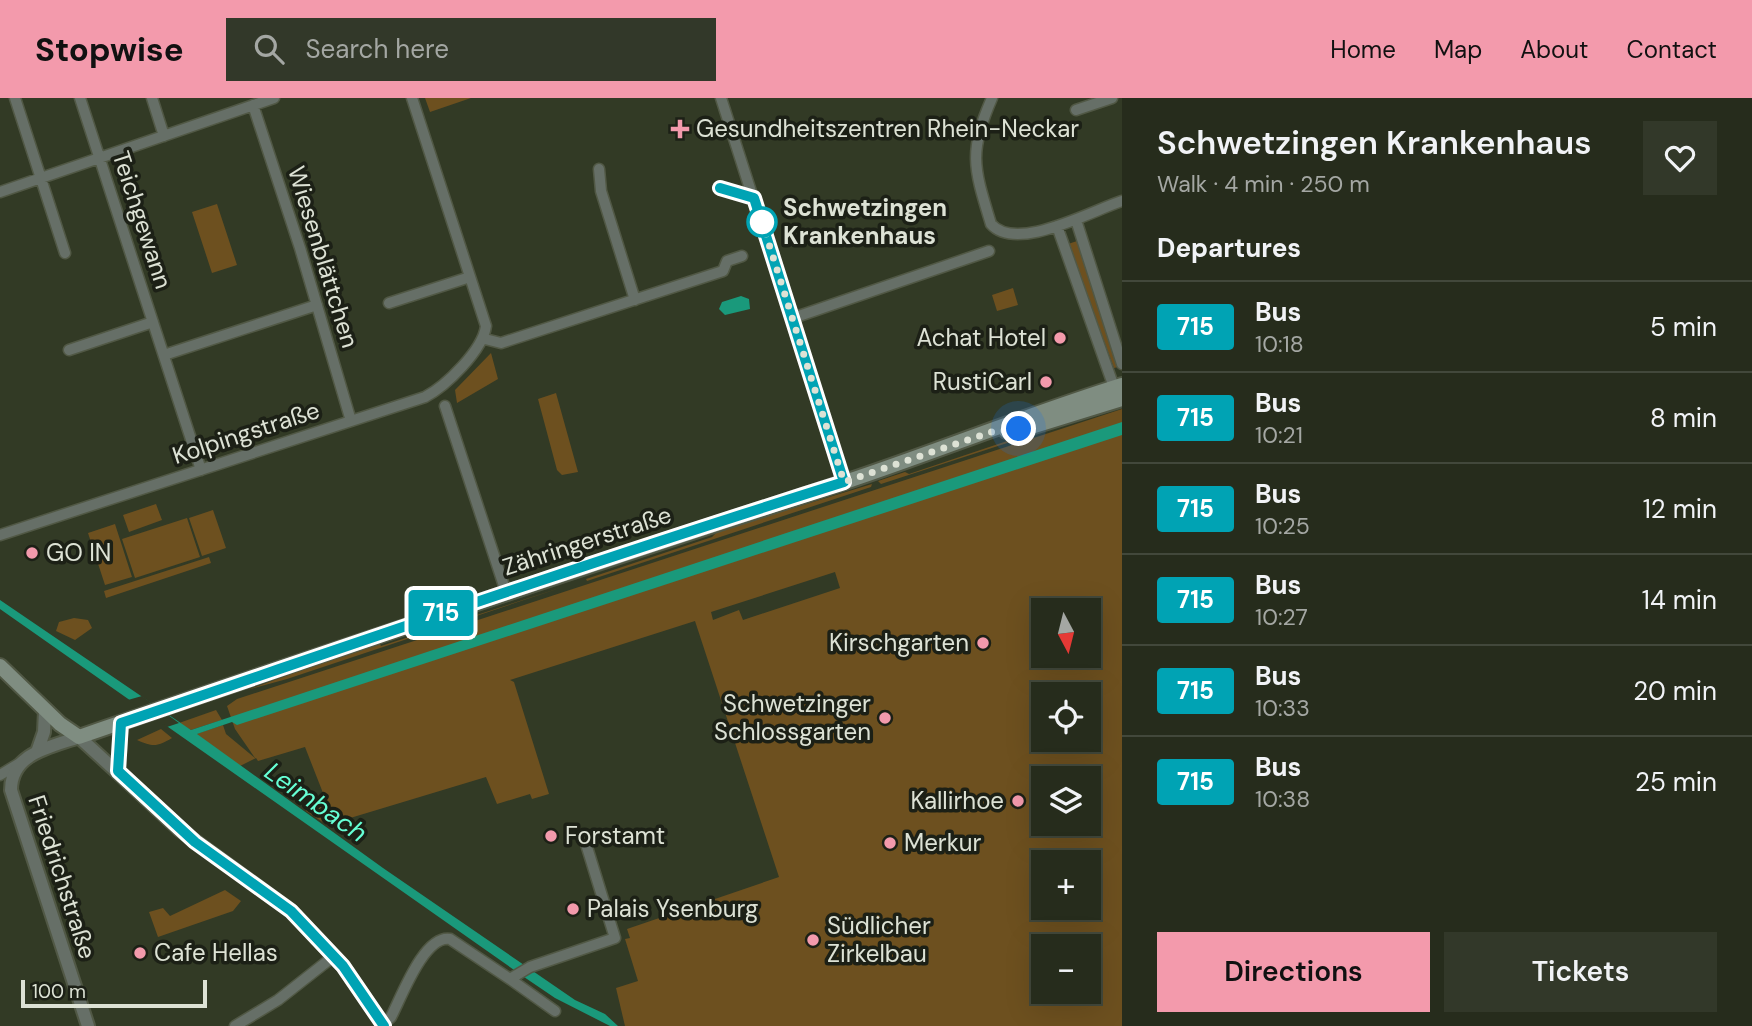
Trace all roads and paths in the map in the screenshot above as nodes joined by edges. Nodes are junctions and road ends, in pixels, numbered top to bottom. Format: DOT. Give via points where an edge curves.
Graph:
graph roads {
  1 [pos="15,98"];
  2 [pos="79,98"];
  3 [pos="152,98"];
  4 [pos="274,98"];
  5 [pos="412,98"];
  6 [pos="721,98"];
  7 [pos="992,98"];
  8 [pos="1112,98"];
  9 [pos="253,105"];
  10 [pos="1076,110"];
  11 [pos="164,135"];
  12 [pos="99,159"];
  13 [pos="599,169"];
  14 [pos="41,178"];
  15 [pos="0,191"];
  16 [pos="1122,201"];
  17 [pos="1076,220"];
  18 [pos="1057,226"];
  19 [pos="989,251"];
  20 [pos="65,253"];
  21 [pos="742,256"];
  22 [pos="470,277"];
  23 [pos="635,300"];
  24 [pos="388,303"];
  25 [pos="317,305"];
  26 [pos="793,318"];
  27 [pos="153,322"];
  28 [pos="485,339"];
  29 [pos="69,350"];
  30 [pos="164,355"];
  31 [pos="1122,364"];
  32 [pos="1119,393"];
  33 [pos="444,406"];
  34 [pos="351,421"];
  35 [pos="201,470"];
  36 [pos="844,482"];
  37 [pos="0,535"];
  38 [pos="506,592"];
  39 [pos="0,666"];
  40 [pos="45,710"];
  41 [pos="121,723"];
  42 [pos="79,737"];
  43 [pos="37,752"];
  44 [pos="20,763"];
  45 [pos="118,771"];
  46 [pos="0,775"];
  47 [pos="586,844"];
  48 [pos="334,956"];
  49 [pos="514,976"];
  50 [pos="555,1011"];
  51 [pos="384,1025"];
  52 [pos="88,1026"];
  53 [pos="235,1026"];
  1 -- 14 [label="street"];
  2 -- 12 [label="street, Teichgewann"];
  3 -- 11 [label="street"];
  4 -- 9 [label="street"];
  5 -- 22 [label="street"];
  6 -- 26 [label="street"];
  7 -- 18 [label="street" via="975,141 974,164 991,224 1013,237"];
  8 -- 10 [label="street"];
  9 -- 11 [label="street"];
  9 -- 25 [label="street, Wiesenblättchen"];
  11 -- 12 [label="street"];
  12 -- 14 [label="street"];
  12 -- 27 [label="street, Teichgewann"];
  13 -- 23 [label="street" via="601,191"];
  14 -- 15 [label="street"];
  14 -- 20 [label="street"];
  16 -- 17 [label="street"];
  17 -- 18 [label="street"];
  17 -- 31 [label="street"];
  18 -- 32 [label="street"];
  19 -- 26 [label="street"];
  21 -- 23 [label="street" via="727,261 723,271"];
  22 -- 24 [label="street"];
  22 -- 28 [label="street" via="486,326"];
  23 -- 28 [label="street" via="501,343"];
  25 -- 30 [label="street"];
  25 -- 34 [label="street, Wiesenblättchen"];
  26 -- 36 [label="street"];
  27 -- 29 [label="street"];
  27 -- 30 [label="street, Teichgewann"];
  28 -- 34 [label="street, Kolpingstraße" via="441,389"];
  30 -- 35 [label="street, Teichgewann"];
  32 -- 36 [label="main road, Zähringerstraße" via="1031,427 991,432"];
  33 -- 38 [label="street"];
  34 -- 35 [label="street, Kolpingstraße"];
  35 -- 37 [label="street, Kolpingstraße"];
  36 -- 38 [label="main road, Zähringerstraße"];
  38 -- 41 [label="main road, Zähringerstraße"];
  39 -- 40 [label="main road"];
  40 -- 42 [label="main road"];
  40 -- 43 [label="street"];
  41 -- 42 [label="main road, Zähringerstraße"];
  41 -- 45 [label="street"];
  42 -- 43 [label="street, Friedrichstraße"];
  42 -- 45 [label="street"];
  43 -- 44 [label="street, Friedrichstraße"];
  44 -- 46 [label="street"];
  44 -- 52 [label="street, Friedrichstraße" via="11,782 13,799"];
  45 -- 48 [label="street" via="195,842 291,911"];
  47 -- 49 [label="street" via="615,937"];
  48 -- 51 [label="street"];
  48 -- 53 [label="street" via="278,1000"];
  49 -- 50 [label="street"];
  49 -- 51 [label="street" via="450,939 439,939 427,948"];
}
